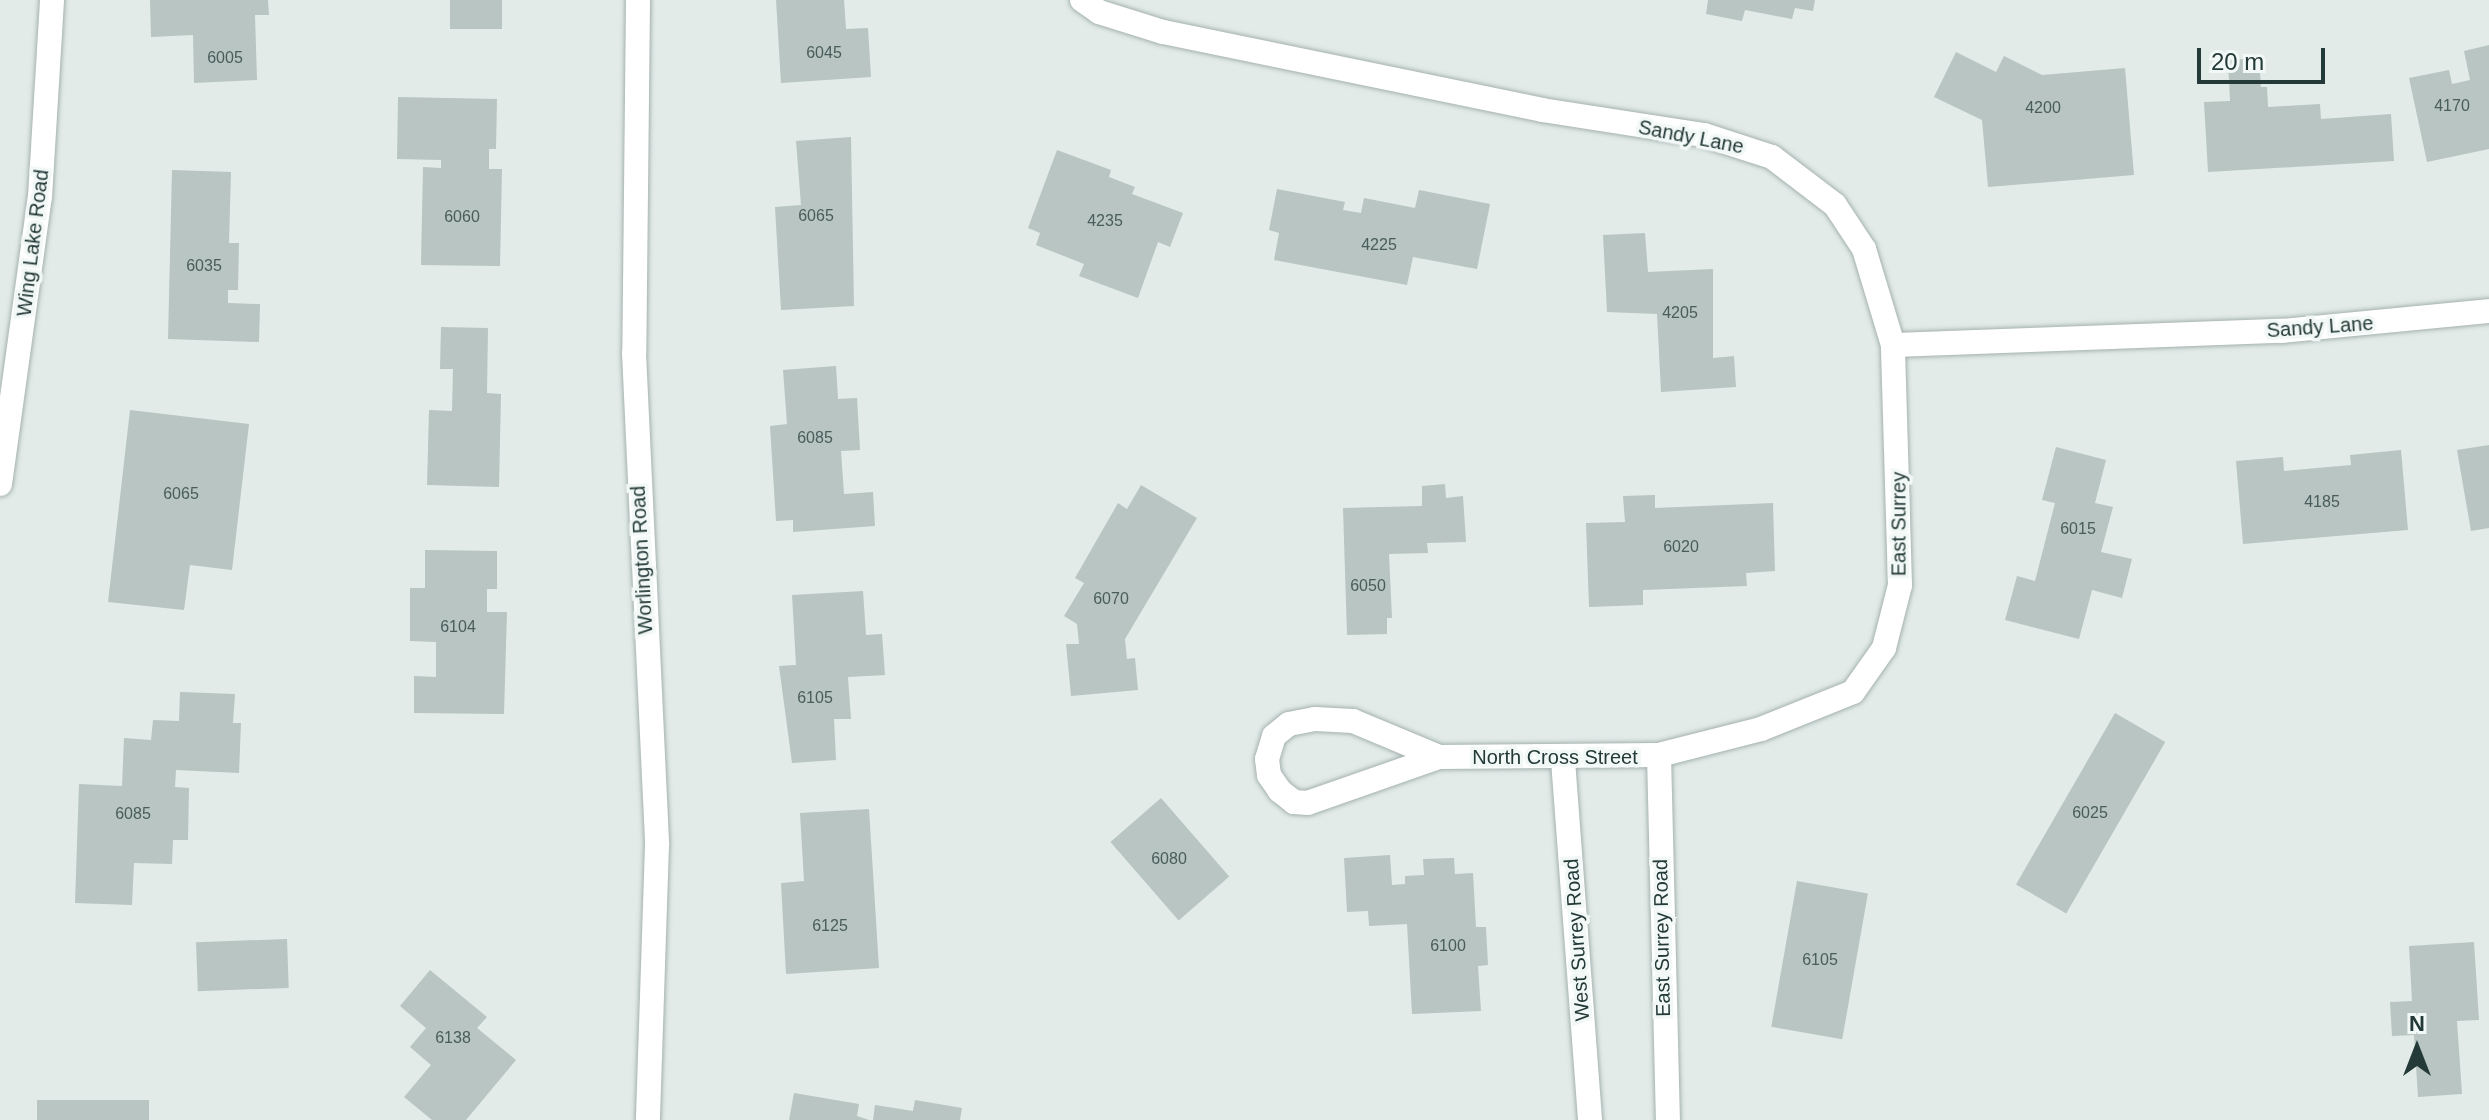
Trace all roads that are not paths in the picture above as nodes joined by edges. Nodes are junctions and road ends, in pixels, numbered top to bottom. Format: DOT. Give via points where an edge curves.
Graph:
graph roads {
  1 [pos="52,0"];
  2 [pos="638,0"];
  3 [pos="1082,0"];
  4 [pos="2489,311"];
  5 [pos="1893,345"];
  6 [pos="0,484"];
  7 [pos="1853,692"];
  8 [pos="1659,755"];
  9 [pos="1439,757"];
  10 [pos="1563,760"];
  11 [pos="648,1120"];
  12 [pos="1590,1120"];
  13 [pos="1668,1120"];
  1 -- 6 [label="street, Wing Lake Road" via="40,197"];
  2 -- 11 [label="street, Worlington Road" via="634,353 657,845"];
  3 -- 5 [label="street, Sandy Lane" via="1099,12 1163,32 1542,110 1704,135 1772,157 1835,205 1857,238 1882,297"];
  4 -- 5 [label="street, Sandy Lane" via="2282,331"];
  5 -- 7 [label="street, East Surrey" via="1900,585 1884,648"];
  7 -- 8 [label="street, North Cross Street" via="1802,716"];
  8 -- 10 [label="street, North Cross Street"];
  8 -- 13 [label="street, East Surrey Road"];
  9 -- 9 [label="street, North Cross Street" via="1353,721 1315,719 1289,724 1274,736 1267,759 1269,775 1280,791 1294,802 1308,803"];
  9 -- 10 [label="street, North Cross Street"];
  10 -- 12 [label="street, West Surrey Road"];
}
